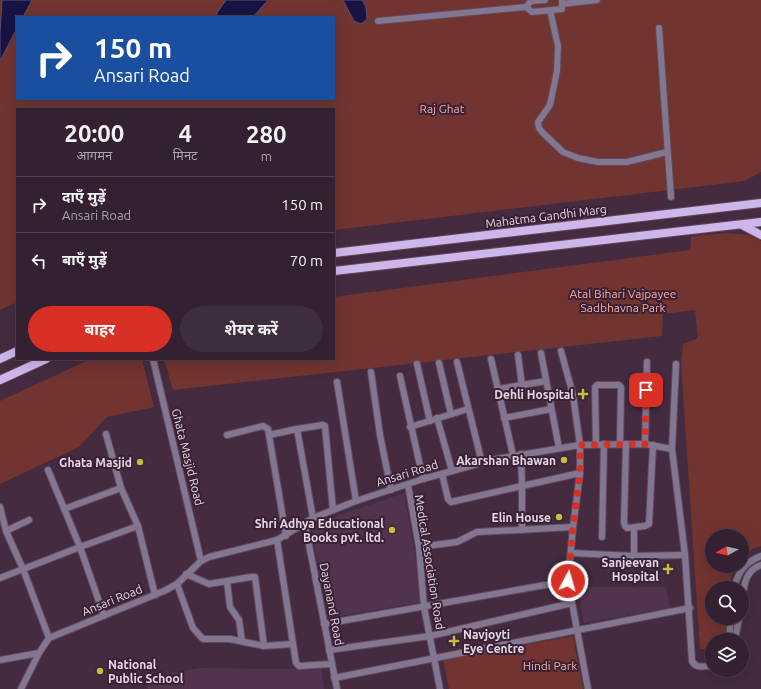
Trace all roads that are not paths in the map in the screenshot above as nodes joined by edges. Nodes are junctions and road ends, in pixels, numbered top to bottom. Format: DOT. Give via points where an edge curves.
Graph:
graph roads {
  1 [pos="544,0"];
  2 [pos="597,0"];
  3 [pos="562,2"];
  4 [pos="526,7"];
  5 [pos="550,10"];
  6 [pos="378,21"];
  7 [pos="659,32"];
  8 [pos="667,152"];
  9 [pos="671,197"];
  10 [pos="761,203"];
  11 [pos="761,222"];
  12 [pos="742,225"];
  13 [pos="761,235"];
  14 [pos="335,253"];
  15 [pos="335,271"];
  16 [pos="16,351"];
  17 [pos="561,351"];
  18 [pos="541,353"];
  19 [pos="518,355"];
  20 [pos="0,359"];
  21 [pos="491,359"];
  22 [pos="44,360"];
  23 [pos="153,360"];
  24 [pos="457,362"];
  25 [pos="647,362"];
  26 [pos="439,363"];
  27 [pos="417,364"];
  28 [pos="676,364"];
  29 [pos="371,372"];
  30 [pos="400,376"];
  31 [pos="0,380"];
  32 [pos="337,382"];
  33 [pos="546,382"];
  34 [pos="522,386"];
  35 [pos="498,389"];
  36 [pos="468,409"];
  37 [pos="551,409"];
  38 [pos="451,414"];
  39 [pos="437,418"];
  40 [pos="504,418"];
  41 [pos="430,421"];
  42 [pos="410,427"];
  43 [pos="297,428"];
  44 [pos="106,434"];
  45 [pos="227,435"];
  46 [pos="269,435"];
  47 [pos="596,444"];
  48 [pos="604,444"];
  49 [pos="623,444"];
  50 [pos="645,444"];
  51 [pos="580,445"];
  52 [pos="653,445"];
  53 [pos="559,448"];
  54 [pos="672,449"];
  55 [pos="521,454"];
  56 [pos="513,455"];
  57 [pos="482,463"];
  58 [pos="48,470"];
  59 [pos="452,471"];
  60 [pos="580,473"];
  61 [pos="442,474"];
  62 [pos="423,480"];
  63 [pos="408,485"];
  64 [pos="522,486"];
  65 [pos="121,488"];
  66 [pos="391,490"];
  67 [pos="356,501"];
  68 [pos="0,507"];
  69 [pos="64,509"];
  70 [pos="333,510"];
  71 [pos="313,518"];
  72 [pos="30,520"];
  73 [pos="305,524"];
  74 [pos="138,526"];
  75 [pos="573,527"];
  76 [pos="634,528"];
  77 [pos="6,530"];
  78 [pos="522,530"];
  79 [pos="286,536"];
  80 [pos="602,537"];
  81 [pos="277,540"];
  82 [pos="80,547"];
  83 [pos="419,548"];
  84 [pos="571,553"];
  85 [pos="685,555"];
  86 [pos="634,556"];
  87 [pos="761,556"];
  88 [pos="201,561"];
  89 [pos="761,565"];
  90 [pos="23,569"];
  91 [pos="186,574"];
  92 [pos="0,578"];
  93 [pos="227,581"];
  94 [pos="568,581"];
  95 [pos="736,581"];
  96 [pos="747,581"];
  97 [pos="177,584"];
  98 [pos="155,595"];
  99 [pos="572,603"];
  100 [pos="424,607"];
  101 [pos="690,608"];
  102 [pos="104,616"];
  103 [pos="324,624"];
  104 [pos="576,631"];
  105 [pos="430,636"];
  106 [pos="49,638"];
  107 [pos="242,641"];
  108 [pos="292,644"];
  109 [pos="264,646"];
  110 [pos="329,650"];
  111 [pos="39,653"];
  112 [pos="434,658"];
  113 [pos="0,660"];
  114 [pos="331,664"];
  115 [pos="705,666"];
  116 [pos="334,678"];
  117 [pos="21,689"];
  118 [pos="336,689"];
  119 [pos="440,689"];
  120 [pos="588,689"];
  1 -- 4 [label="street" via="531,1"];
  2 -- 3 [label="street"];
  3 -- 5 [label="street" via="562,9"];
  4 -- 5 [label="street" via="532,12"];
  4 -- 6 [label="street"];
  5 -- 8 [label="street" via="558,52 550,105 538,122 543,133 563,152 598,162 632,162"];
  7 -- 8 [label="street"];
  8 -- 9 [label="street"];
  10 -- 14 [label="main road, Mahatma Gandhi Marg"];
  11 -- 12 [label="main road"];
  12 -- 13 [label="main road"];
  12 -- 15 [label="main road"];
  16 -- 20 [label="main road"];
  17 -- 51 [label="street" via="572,395"];
  18 -- 33 [label="street"];
  19 -- 34 [label="street"];
  21 -- 35 [label="street"];
  22 -- 31 [label="main road"];
  23 -- 88 [label="street, Ghata Masjid Road"];
  24 -- 36 [label="street"];
  25 -- 50 [label="street"];
  26 -- 38 [label="street"];
  27 -- 41 [label="street"];
  28 -- 54 [label="street"];
  29 -- 66 [label="street"];
  30 -- 42 [label="street"];
  32 -- 67 [label="street"];
  33 -- 34 [label="street"];
  33 -- 37 [label="street"];
  34 -- 35 [label="street"];
  35 -- 40 [label="street"];
  36 -- 38 [label="street"];
  36 -- 57 [label="street"];
  37 -- 40 [label="street"];
  37 -- 53 [label="street"];
  38 -- 39 [label="street"];
  39 -- 41 [label="street"];
  39 -- 59 [label="street"];
  40 -- 56 [label="street"];
  41 -- 42 [label="street"];
  42 -- 62 [label="street"];
  43 -- 46 [label="street"];
  43 -- 70 [label="street" via="325,426"];
  43 -- 71 [label="street"];
  44 -- 65 [label="street"];
  45 -- 46 [label="street" via="263,426 268,429"];
  46 -- 79 [label="street"];
  47 -- 48 [label="street, Ansari Road"];
  47 -- 49 [label="street" via="597,385 621,387"];
  47 -- 51 [label="street, Ansari Road"];
  48 -- 49 [label="street, Ansari Road"];
  48 -- 80 [label="street"];
  49 -- 50 [label="street, Ansari Road"];
  49 -- 76 [label="street" via="624,522 626,527"];
  50 -- 52 [label="street, Ansari Road"];
  51 -- 53 [label="street, Ansari Road"];
  51 -- 60 [label="street"];
  52 -- 54 [label="street, Ansari Road"];
  52 -- 76 [label="street" via="649,524"];
  53 -- 55 [label="street, Ansari Road"];
  54 -- 85 [label="street"];
  55 -- 56 [label="street, Ansari Road"];
  55 -- 64 [label="street"];
  56 -- 57 [label="street, Ansari Road"];
  57 -- 59 [label="street, Ansari Road"];
  58 -- 69 [label="street"];
  59 -- 61 [label="street, Ansari Road"];
  60 -- 64 [label="street"];
  60 -- 75 [label="street"];
  61 -- 62 [label="street, Ansari Road"];
  61 -- 64 [label="street" via="451,502"];
  62 -- 63 [label="street, Ansari Road"];
  63 -- 66 [label="street, Ansari Road"];
  63 -- 83 [label="street, Medical Association Road"];
  64 -- 78 [label="street"];
  65 -- 69 [label="street"];
  65 -- 74 [label="street"];
  66 -- 67 [label="street, Ansari Road"];
  67 -- 70 [label="street, Ansari Road"];
  68 -- 77 [label="street"];
  69 -- 82 [label="street"];
  70 -- 71 [label="street, Ansari Road"];
  71 -- 73 [label="street, Ansari Road"];
  72 -- 77 [label="street"];
  73 -- 79 [label="street, Ansari Road"];
  73 -- 103 [label="street, Dayanand Road"];
  74 -- 82 [label="street"];
  74 -- 98 [label="street"];
  75 -- 78 [label="street"];
  75 -- 84 [label="street"];
  76 -- 86 [label="street"];
  77 -- 90 [label="street"];
  78 -- 83 [label="street" via="477,532 457,542"];
  79 -- 81 [label="street, Ansari Road"];
  81 -- 88 [label="street, Ansari Road"];
  81 -- 108 [label="street"];
  82 -- 90 [label="street"];
  82 -- 102 [label="street"];
  83 -- 100 [label="street, Medical Association Road"];
  84 -- 86 [label="street"];
  84 -- 94 [label="street"];
  85 -- 86 [label="street"];
  85 -- 101 [label="street"];
  87 -- 95 [label="street" via="746,564"];
  88 -- 91 [label="street, Ansari Road"];
  89 -- 96 [label="street" via="750,571"];
  90 -- 92 [label="street"];
  90 -- 106 [label="street"];
  91 -- 93 [label="street" via="209,584"];
  91 -- 97 [label="street, Ansari Road"];
  93 -- 107 [label="street" via="230,607 239,620"];
  93 -- 109 [label="street" via="255,577"];
  94 -- 99 [label="street"];
  94 -- 100 [label="street"];
  97 -- 98 [label="street, Ansari Road"];
  97 -- 107 [label="street" via="193,628 200,637"];
  98 -- 102 [label="street, Ansari Road"];
  99 -- 104 [label="street"];
  99 -- 105 [label="street"];
  100 -- 103 [label="street"];
  100 -- 105 [label="street, Medical Association Road"];
  101 -- 104 [label="street"];
  101 -- 115 [label="street" via="692,661 700,667"];
  102 -- 106 [label="street, Ansari Road"];
  103 -- 110 [label="street, Dayanand Road"];
  104 -- 112 [label="street"];
  104 -- 120 [label="street"];
  105 -- 110 [label="street"];
  105 -- 112 [label="street, Medical Association Road"];
  106 -- 111 [label="street"];
  107 -- 109 [label="street"];
  108 -- 109 [label="street"];
  108 -- 114 [label="street" via="298,665"];
  110 -- 114 [label="street, Dayanand Road"];
  111 -- 113 [label="street"];
  111 -- 117 [label="street"];
  112 -- 116 [label="street"];
  112 -- 119 [label="street, Medical Association Road"];
  114 -- 116 [label="street, Dayanand Road"];
  116 -- 118 [label="street, Dayanand Road"];
}
